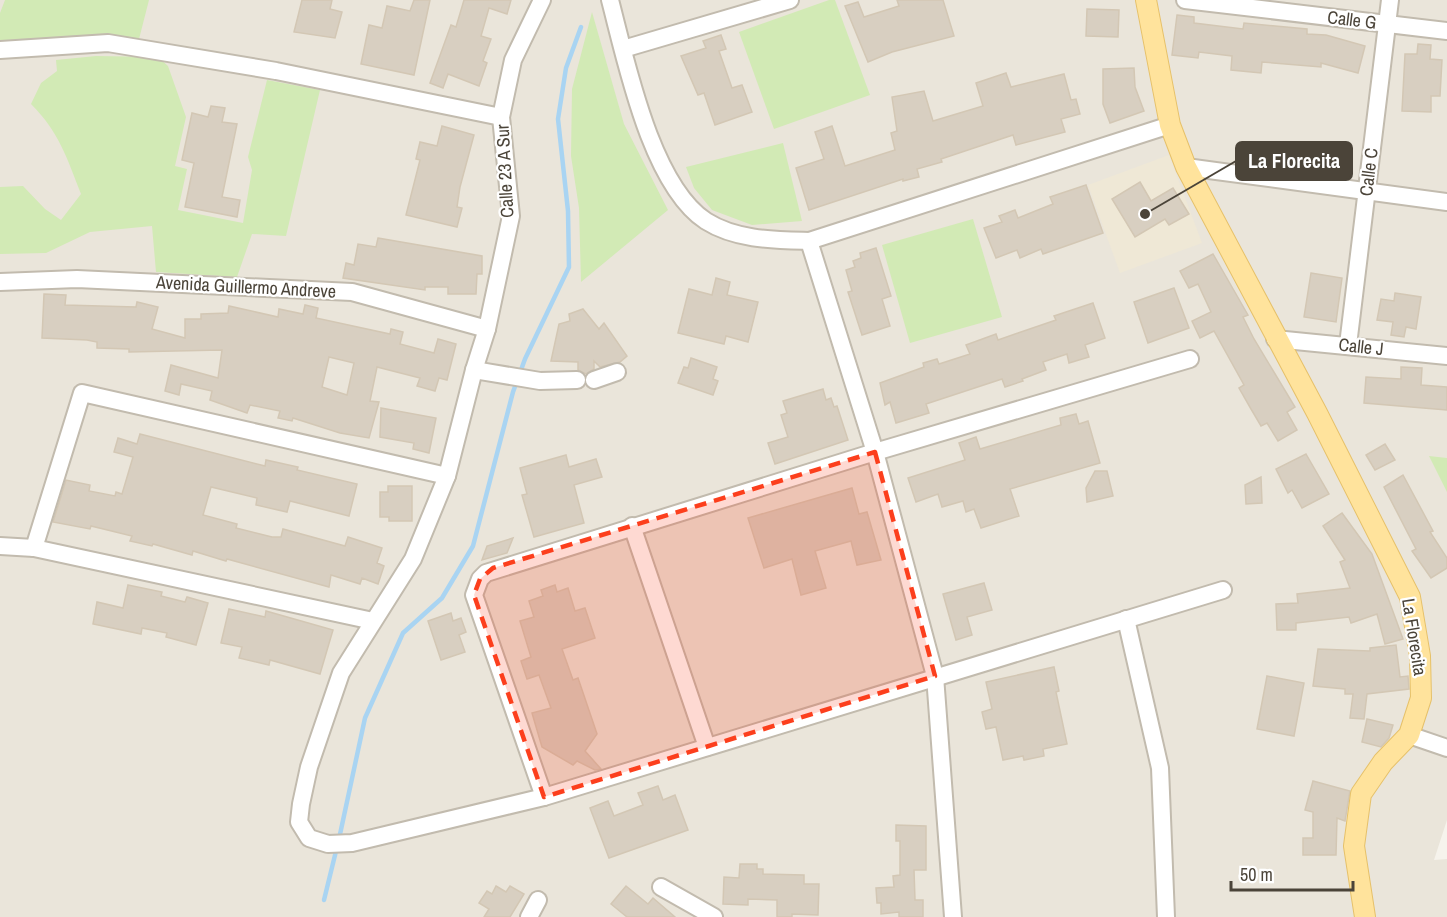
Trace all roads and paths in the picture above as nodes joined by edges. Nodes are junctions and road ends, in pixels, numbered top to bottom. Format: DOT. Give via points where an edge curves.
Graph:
graph roads {
  1 [pos="542,0"];
  2 [pos="610,0"];
  3 [pos="790,0"];
  4 [pos="1146,0"];
  5 [pos="1185,0"];
  6 [pos="1390,0"];
  7 [pos="1387,24"];
  8 [pos="1447,31"];
  9 [pos="623,49"];
  10 [pos="0,50"];
  11 [pos="501,117"];
  12 [pos="1170,125"];
  13 [pos="1186,166"];
  14 [pos="1366,191"];
  15 [pos="1447,202"];
  16 [pos="809,241"];
  17 [pos="0,282"];
  18 [pos="487,329"];
  19 [pos="1275,339"];
  20 [pos="1348,345"];
  21 [pos="1447,356"];
  22 [pos="1190,359"];
  23 [pos="474,370"];
  24 [pos="617,372"];
  25 [pos="875,452"];
  26 [pos="447,476"];
  27 [pos="632,526"];
  28 [pos="0,546"];
  29 [pos="34,548"];
  30 [pos="1223,590"];
  31 [pos="1126,619"];
  32 [pos="374,621"];
  33 [pos="935,676"];
  34 [pos="1409,735"];
  35 [pos="707,747"];
  36 [pos="1447,748"];
  37 [pos="544,797"];
  38 [pos="661,887"];
  39 [pos="538,900"];
  40 [pos="529,917"];
  41 [pos="714,917"];
  42 [pos="953,917"];
  43 [pos="1167,917"];
  44 [pos="1365,917"];
  1 -- 11 [label="street, Calle 23 A Sur" via="513,60"];
  2 -- 9 [label="street"];
  3 -- 9 [label="street"];
  4 -- 12 [label="main road, La Florecita"];
  5 -- 7 [label="street, Calle G"];
  6 -- 7 [label="street, Calle C"];
  7 -- 8 [label="street, Calle G"];
  7 -- 14 [label="street, Calle C"];
  9 -- 16 [label="street" via="656,152 683,200 705,221 730,233 769,240"];
  10 -- 11 [label="street" via="108,43 276,71"];
  11 -- 18 [label="street, Calle 23 A Sur" via="511,216"];
  12 -- 13 [label="main road, La Florecita"];
  12 -- 16 [label="street"];
  13 -- 14 [label="street"];
  13 -- 19 [label="main road, La Florecita"];
  14 -- 15 [label="street"];
  14 -- 20 [label="street, Calle C"];
  16 -- 25 [label="street"];
  17 -- 18 [label="street, Avenida Guillermo Andreve" via="77,279 352,292"];
  18 -- 23 [label="street, Calle 23 A Sur"];
  19 -- 20 [label="street, Calle J"];
  19 -- 34 [label="main road, La Florecita" via="1410,597 1420,656 1421,698"];
  20 -- 21 [label="street, Calle J"];
  22 -- 25 [label="street"];
  23 -- 24 [label="street" via="540,381 586,380"];
  23 -- 26 [label="street, Calle 23 A Sur"];
  25 -- 27 [label="street"];
  25 -- 33 [label="street"];
  26 -- 29 [label="street" via="82,393"];
  26 -- 32 [label="street, Calle 23 A Sur" via="413,559"];
  27 -- 35 [label="street"];
  27 -- 37 [label="street" via="493,568 476,586 474,595"];
  28 -- 29 [label="street"];
  29 -- 32 [label="street"];
  30 -- 31 [label="street"];
  31 -- 33 [label="street"];
  31 -- 43 [label="street" via="1160,768"];
  32 -- 37 [label="street, Calle 23 A Sur" via="341,673 309,767 299,822 309,838 328,844 352,843"];
  33 -- 35 [label="street"];
  33 -- 42 [label="street"];
  34 -- 36 [label="street"];
  34 -- 44 [label="main road, La Florecita" via="1383,762 1361,794 1354,846"];
  35 -- 37 [label="street"];
  38 -- 41 [label="street"];
  39 -- 40 [label="street"];
}
